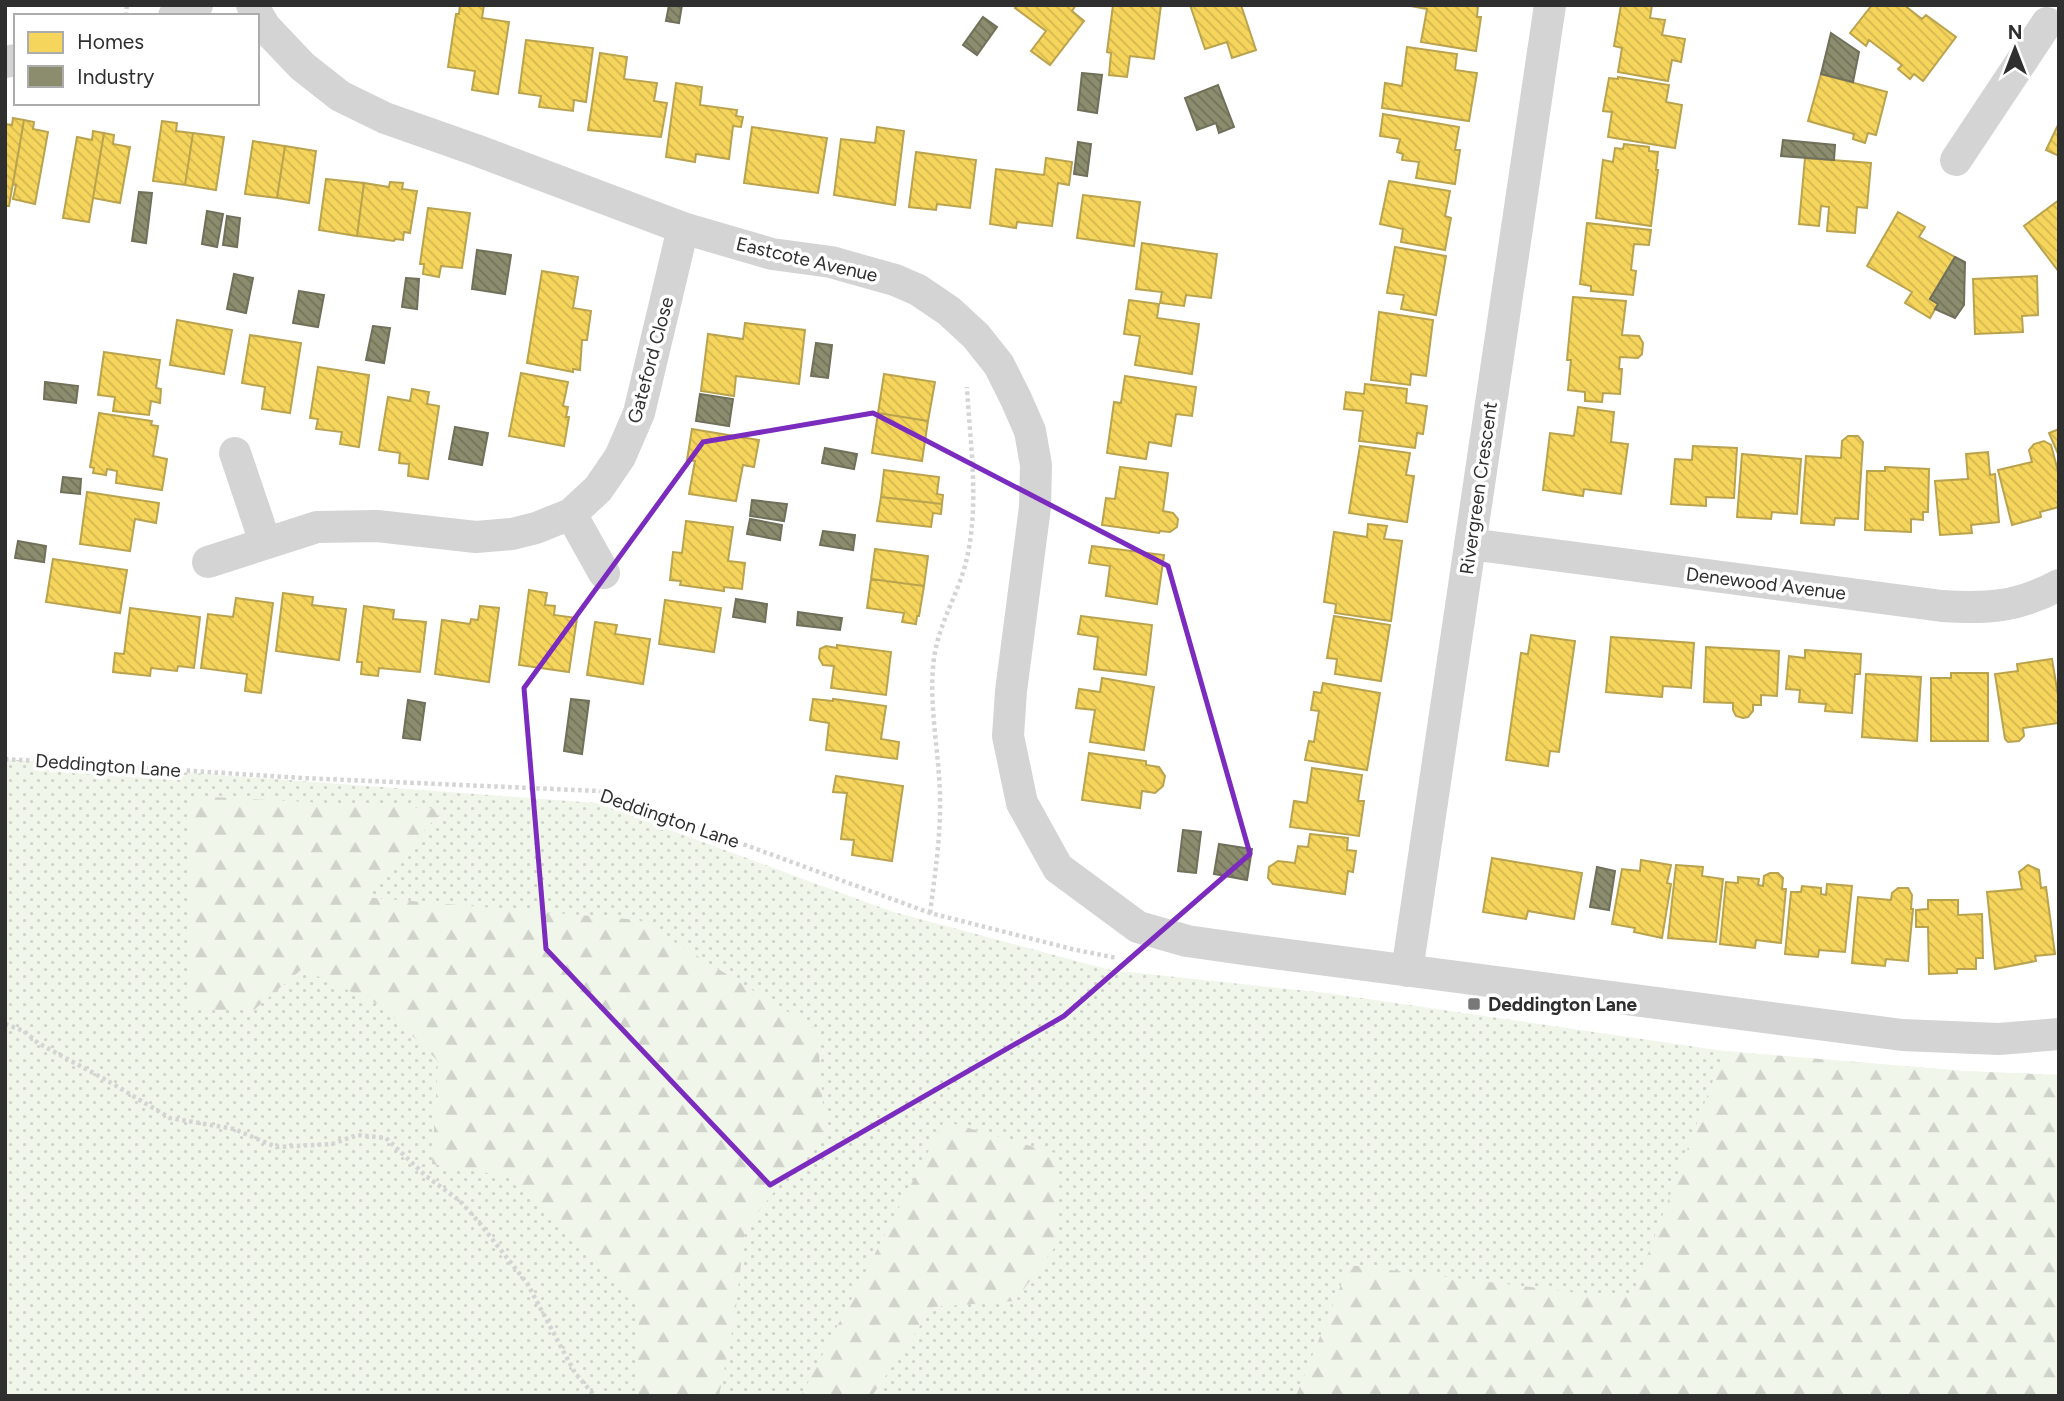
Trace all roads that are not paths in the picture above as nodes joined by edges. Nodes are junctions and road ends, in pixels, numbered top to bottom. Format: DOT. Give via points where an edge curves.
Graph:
graph roads {
  1 [pos="197,5"];
  2 [pos="1550,5"];
  3 [pos="178,14"];
  4 [pos="259,17"];
  5 [pos="2043,19"];
  6 [pos="1956,160"];
  7 [pos="684,229"];
  8 [pos="235,453"];
  9 [pos="571,514"];
  10 [pos="265,542"];
  11 [pos="1470,544"];
  12 [pos="208,562"];
  13 [pos="604,573"];
  14 [pos="2059,585"];
  15 [pos="1407,971"];
  16 [pos="2059,1034"];
  1 -- 3 [label="street"];
  2 -- 11 [label="street, Rivergreen Crescent"];
  4 -- 7 [label="street, Eastcote Avenue" via="302,66 340,96 385,118"];
  5 -- 6 [label="street"];
  7 -- 9 [label="street, Gateford Close" via="639,413 620,457 598,489"];
  7 -- 15 [label="street, Eastcote Avenue" via="772,254 831,261 895,280 949,311 999,365 1030,431 1036,465 1008,736 1022,803 1058,868 1138,927 1187,941"];
  8 -- 10 [label="street"];
  9 -- 10 [label="street, Gateford Close" via="512,534 476,537 377,526 317,527"];
  9 -- 13 [label="street"];
  10 -- 12 [label="street, Gateford Close"];
  11 -- 14 [label="street, Denewood Avenue" via="1942,606 2006,605 2035,598"];
  11 -- 15 [label="street, Rivergreen Crescent"];
  15 -- 16 [label="street" via="1902,1035 1999,1040"];
}
